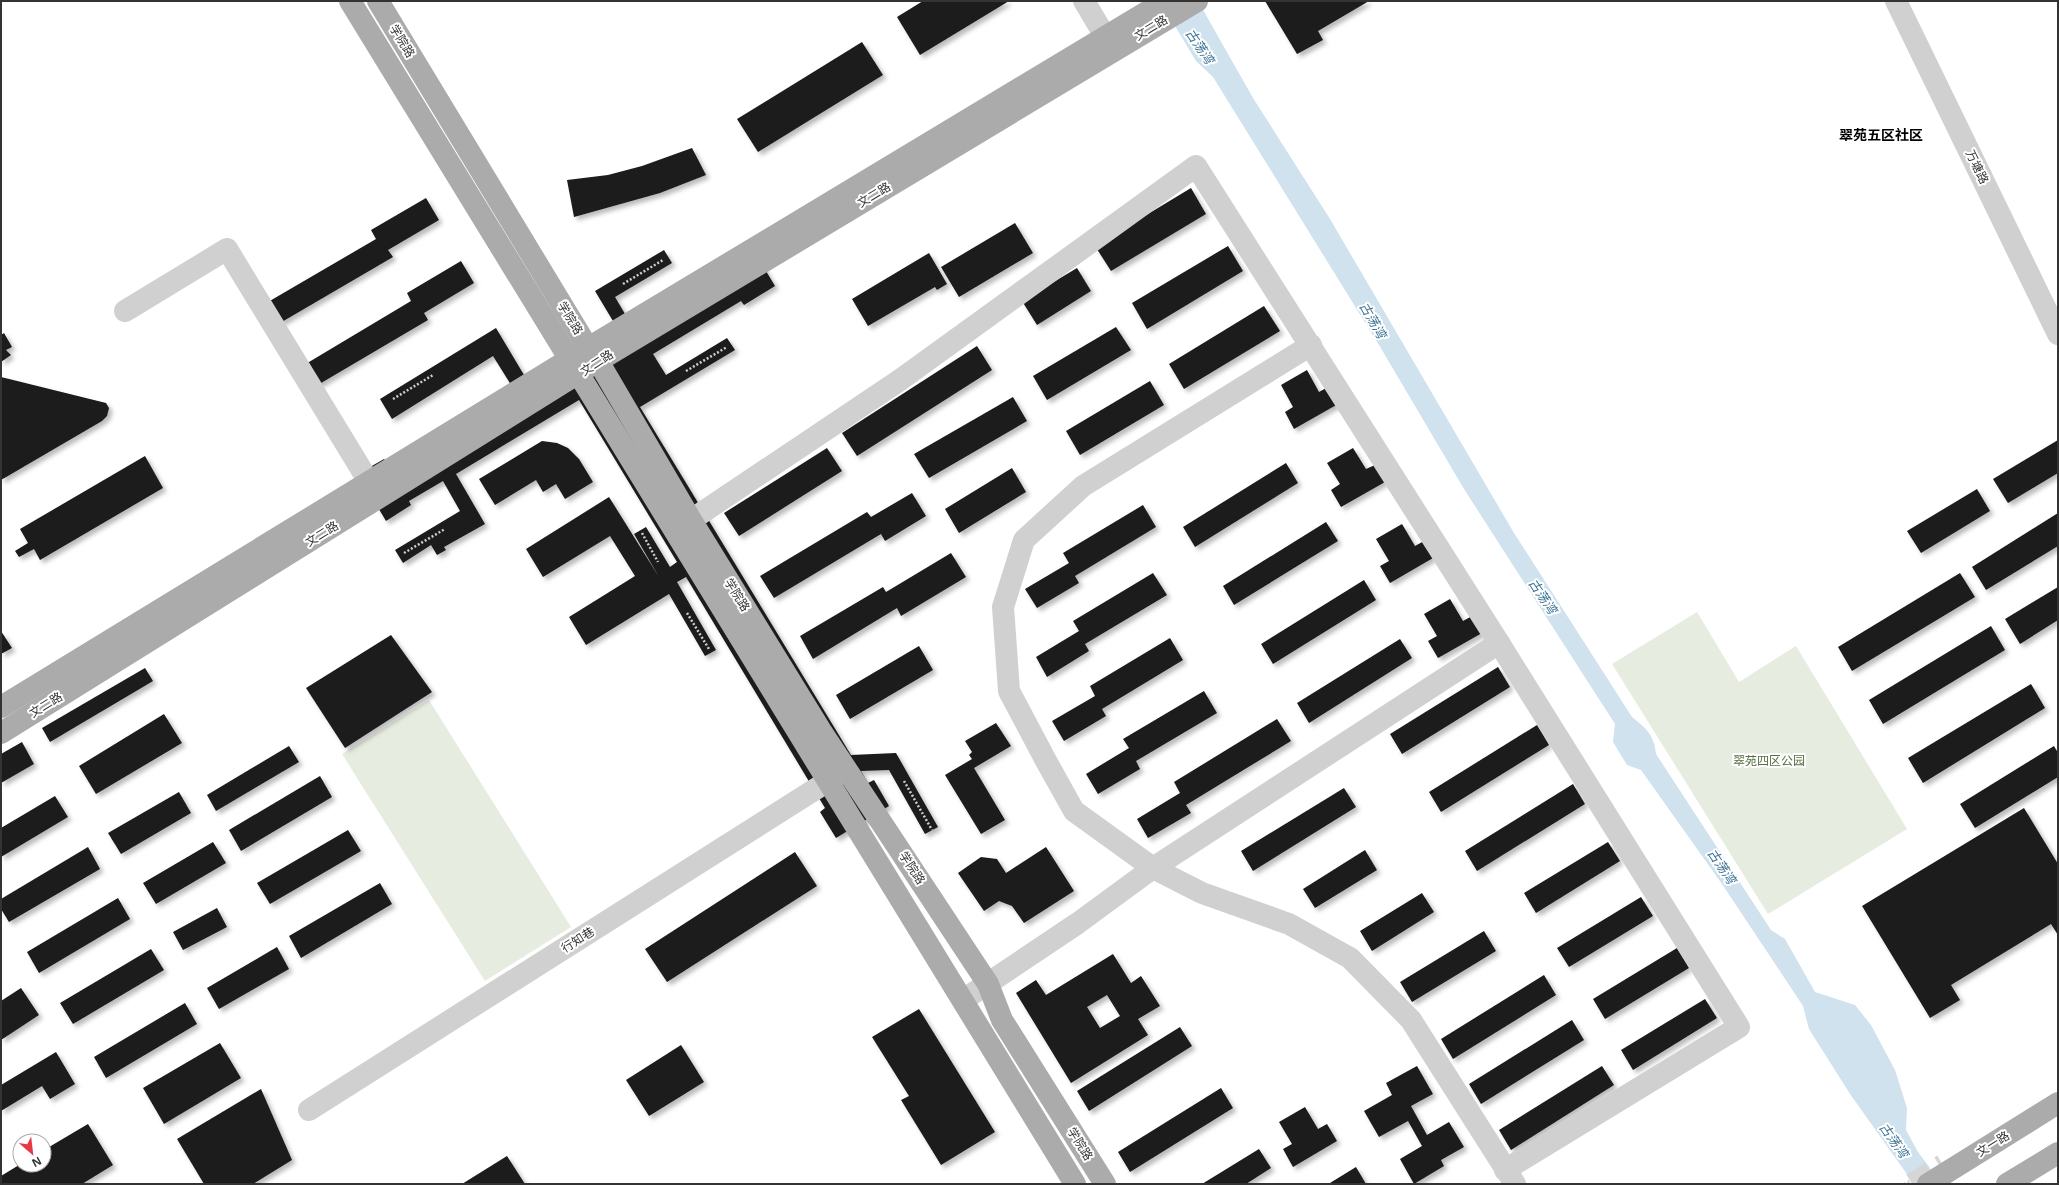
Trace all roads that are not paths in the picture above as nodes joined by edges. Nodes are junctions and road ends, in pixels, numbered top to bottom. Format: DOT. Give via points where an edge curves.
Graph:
graph roads {
  1 [pos="350,1"];
  2 [pos="378,1"];
  3 [pos="1084,1"];
  4 [pos="1197,1"];
  5 [pos="1896,1"];
  6 [pos="1161,10"];
  7 [pos="1106,38"];
  8 [pos="2051,301"];
  9 [pos="126,311"];
  10 [pos="2058,334"];
  11 [pos="1311,345"];
  12 [pos="593,355"];
  13 [pos="575,366"];
  14 [pos="369,482"];
  15 [pos="691,520"];
  16 [pos="1499,643"];
  17 [pos="1,707"];
  18 [pos="1,733"];
  19 [pos="846,770"];
  20 [pos="828,781"];
  21 [pos="1153,868"];
  22 [pos="988,984"];
  23 [pos="963,1000"];
  24 [pos="2058,1103"];
  25 [pos="309,1110"];
  26 [pos="2058,1153"];
  27 [pos="1510,1177"];
  28 [pos="1075,1184"];
  29 [pos="1105,1184"];
  30 [pos="1928,1184"];
  31 [pos="2007,1184"];
  1 -- 13 [label="main road, 学院路"];
  2 -- 12 [label="main road, 学院路"];
  3 -- 7 [label="street"];
  4 -- 6 [label="main road, 文二路"];
  5 -- 8 [label="street, 万塘路"];
  6 -- 7 [label="main road, 文二路"];
  6 -- 12 [label="main road, 文二路"];
  7 -- 12 [label="main road, 文二路"];
  8 -- 10 [label="street, 万塘路"];
  9 -- 14 [label="street" via="227,249"];
  11 -- 15 [label="street" via="1196,166 900,380"];
  11 -- 16 [label="street"];
  11 -- 21 [label="street" via="1083,486 1024,540 1003,607 1009,691 1044,759 1074,811"];
  12 -- 13 [label="main road, 文二路"];
  12 -- 15 [label="main road, 学院路"];
  13 -- 14 [label="main road, 文二路"];
  13 -- 18 [label="main road, 文二路"];
  13 -- 20 [label="main road, 学院路"];
  14 -- 17 [label="main road, 文二路"];
  15 -- 19 [label="main road, 学院路"];
  16 -- 21 [label="street"];
  16 -- 27 [label="street" via="1739,1027"];
  19 -- 20 [label="street, 行知巷"];
  19 -- 22 [label="main road, 学院路"];
  20 -- 23 [label="main road, 学院路"];
  20 -- 25 [label="street, 行知巷"];
  21 -- 22 [label="street"];
  21 -- 27 [label="street" via="1202,893 1289,924 1350,958 1411,1020"];
  22 -- 23 [label="street"];
  22 -- 29 [label="main road, 学院路" via="1002,1020"];
  23 -- 28 [label="main road, 学院路"];
  24 -- 30 [label="main road, 文一路"];
  26 -- 31 [label="main road"];
}
